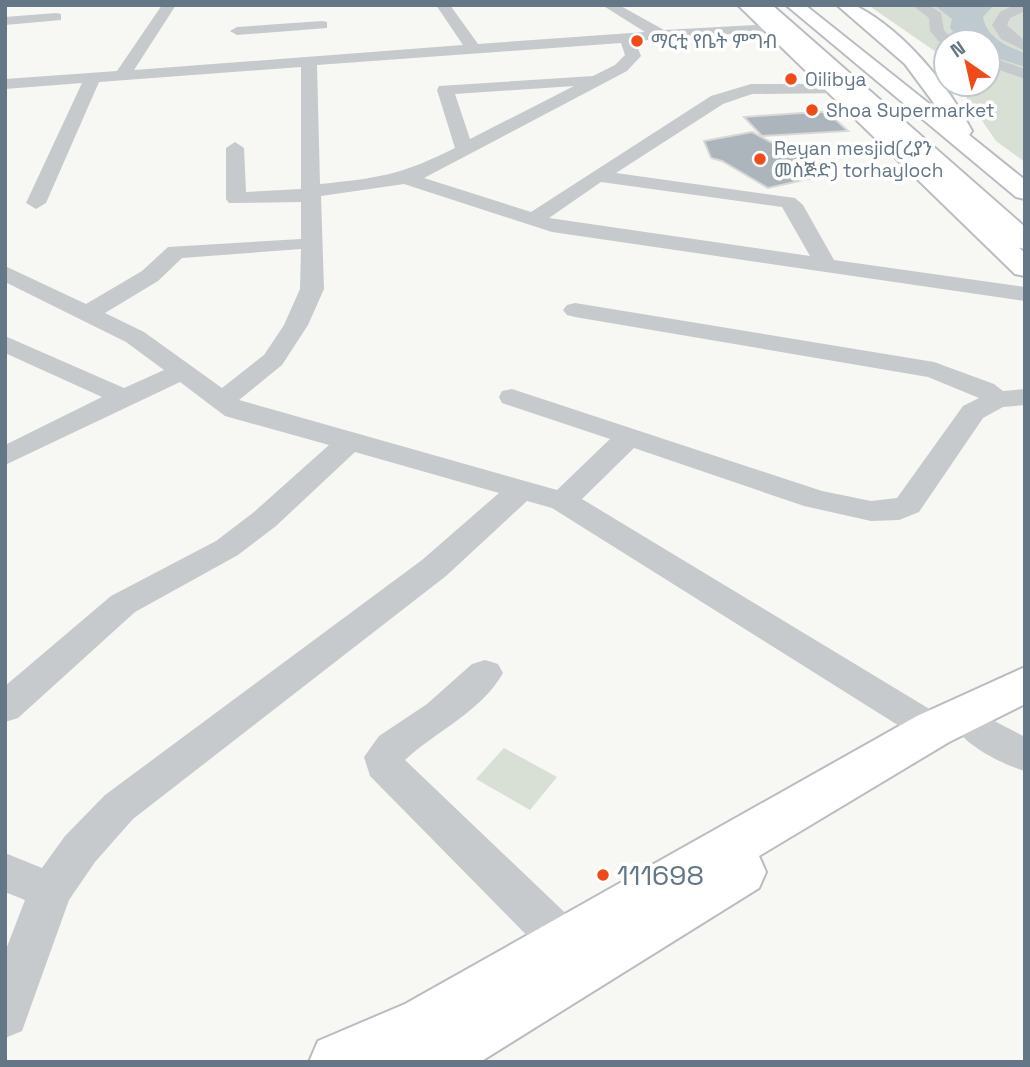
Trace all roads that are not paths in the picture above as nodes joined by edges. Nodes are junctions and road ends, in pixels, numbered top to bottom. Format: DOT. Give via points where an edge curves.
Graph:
graph roads {
  1 [pos="169,5"];
  2 [pos="310,5"];
  3 [pos="443,5"];
  4 [pos="609,5"];
  5 [pos="746,5"];
  6 [pos="762,5"];
  7 [pos="777,5"];
  8 [pos="794,5"];
  9 [pos="845,5"];
  10 [pos="919,5"];
  11 [pos="1025,6"];
  12 [pos="56,17"];
  13 [pos="5,21"];
  14 [pos="770,27"];
  15 [pos="937,28"];
  16 [pos="237,31"];
  17 [pos="663,36"];
  18 [pos="627,39"];
  19 [pos="330,43"];
  20 [pos="1025,47"];
  21 [pos="474,50"];
  22 [pos="309,62"];
  23 [pos="1002,66"];
  24 [pos="438,71"];
  25 [pos="1025,74"];
  26 [pos="122,76"];
  27 [pos="93,77"];
  28 [pos="599,80"];
  29 [pos="5,84"];
  30 [pos="835,89"];
  31 [pos="884,106"];
  32 [pos="966,142"];
  33 [pos="234,148"];
  34 [pos="465,151"];
  35 [pos="598,176"];
  36 [pos="407,179"];
  37 [pos="1025,192"];
  38 [pos="310,193"];
  39 [pos="236,199"];
  40 [pos="36,203"];
  41 [pos="1025,215"];
  42 [pos="976,220"];
  43 [pos="229,221"];
  44 [pos="533,221"];
  45 [pos="1025,241"];
  46 [pos="293,244"];
  47 [pos="1025,249"];
  48 [pos="826,265"];
  49 [pos="1025,268"];
  50 [pos="5,273"];
  51 [pos="1025,294"];
  52 [pos="575,310"];
  53 [pos="88,313"];
  54 [pos="5,343"];
  55 [pos="183,371"];
  56 [pos="512,397"];
  57 [pos="125,398"];
  58 [pos="1011,399"];
  59 [pos="222,401"];
  60 [pos="631,435"];
  61 [pos="348,443"];
  62 [pos="8,451"];
  63 [pos="523,488"];
  64 [pos="563,500"];
  65 [pos="485,673"];
  66 [pos="1025,684"];
  67 [pos="1025,700"];
  68 [pos="5,708"];
  69 [pos="953,727"];
  70 [pos="1025,756"];
  71 [pos="5,872"];
  72 [pos="50,891"];
  73 [pos="564,942"];
  74 [pos="5,1015"];
  75 [pos="339,1062"];
  76 [pos="424,1062"];
  1 -- 26 [label="street"];
  2 -- 19 [label="street"];
  3 -- 21 [label="street"];
  4 -- 17 [label="street"];
  5 -- 14 [label="main road"];
  6 -- 31 [label="main road"];
  7 -- 31 [label="main road"];
  8 -- 32 [label="main road"];
  9 -- 32 [label="main road" via="921,66"];
  10 -- 15 [label="street" via="936,16"];
  11 -- 20 [label="street" via="1003,15 998,29"];
  12 -- 13 [label="street"];
  14 -- 17 [label="street"];
  14 -- 30 [label="main road"];
  16 -- 19 [label="street"];
  17 -- 18 [label="street"];
  18 -- 21 [label="street"];
  18 -- 28 [label="street" via="633,55"];
  19 -- 22 [label="street"];
  19 -- 24 [label="street"];
  21 -- 24 [label="street"];
  22 -- 26 [label="street"];
  22 -- 38 [label="street"];
  23 -- 25 [label="street"];
  24 -- 28 [label="street"];
  24 -- 34 [label="street"];
  26 -- 27 [label="street"];
  27 -- 29 [label="street"];
  27 -- 40 [label="street"];
  28 -- 34 [label="street"];
  30 -- 35 [label="street" via="769,87 737,92 697,112"];
  30 -- 42 [label="main road"];
  31 -- 41 [label="main road"];
  31 -- 45 [label="main road"];
  32 -- 37 [label="main road"];
  33 -- 39 [label="street"];
  34 -- 36 [label="street"];
  35 -- 44 [label="street"];
  35 -- 48 [label="street" via="788,202"];
  36 -- 38 [label="street"];
  36 -- 44 [label="street"];
  38 -- 39 [label="street"];
  38 -- 59 [label="street" via="312,289 306,306 273,360"];
  39 -- 43 [label="street"];
  42 -- 47 [label="main road"];
  42 -- 49 [label="main road"];
  44 -- 48 [label="street"];
  46 -- 53 [label="street" via="171,254 164,266"];
  48 -- 51 [label="street"];
  50 -- 53 [label="street"];
  52 -- 58 [label="street" via="934,370"];
  53 -- 55 [label="street" via="135,337"];
  54 -- 57 [label="street"];
  55 -- 57 [label="street"];
  55 -- 59 [label="street"];
  56 -- 60 [label="street"];
  57 -- 62 [label="street"];
  58 -- 60 [label="street" via="973,412 908,505 899,510 871,511 815,499"];
  59 -- 61 [label="street" via="235,410"];
  60 -- 64 [label="street"];
  61 -- 63 [label="street"];
  61 -- 68 [label="street" via="227,548 122,604"];
  63 -- 64 [label="street"];
  63 -- 72 [label="street" via="434,568 119,807"];
  64 -- 69 [label="street"];
  65 -- 73 [label="street" via="440,714 393,747 384,757 384,765"];
  66 -- 69 [label="main road"];
  67 -- 69 [label="main road"];
  69 -- 70 [label="street"];
  69 -- 73 [label="main road"];
  69 -- 76 [label="main road" via="721,884"];
  71 -- 72 [label="street"];
  72 -- 74 [label="street"];
  73 -- 75 [label="main road" via="426,1024"];
}
